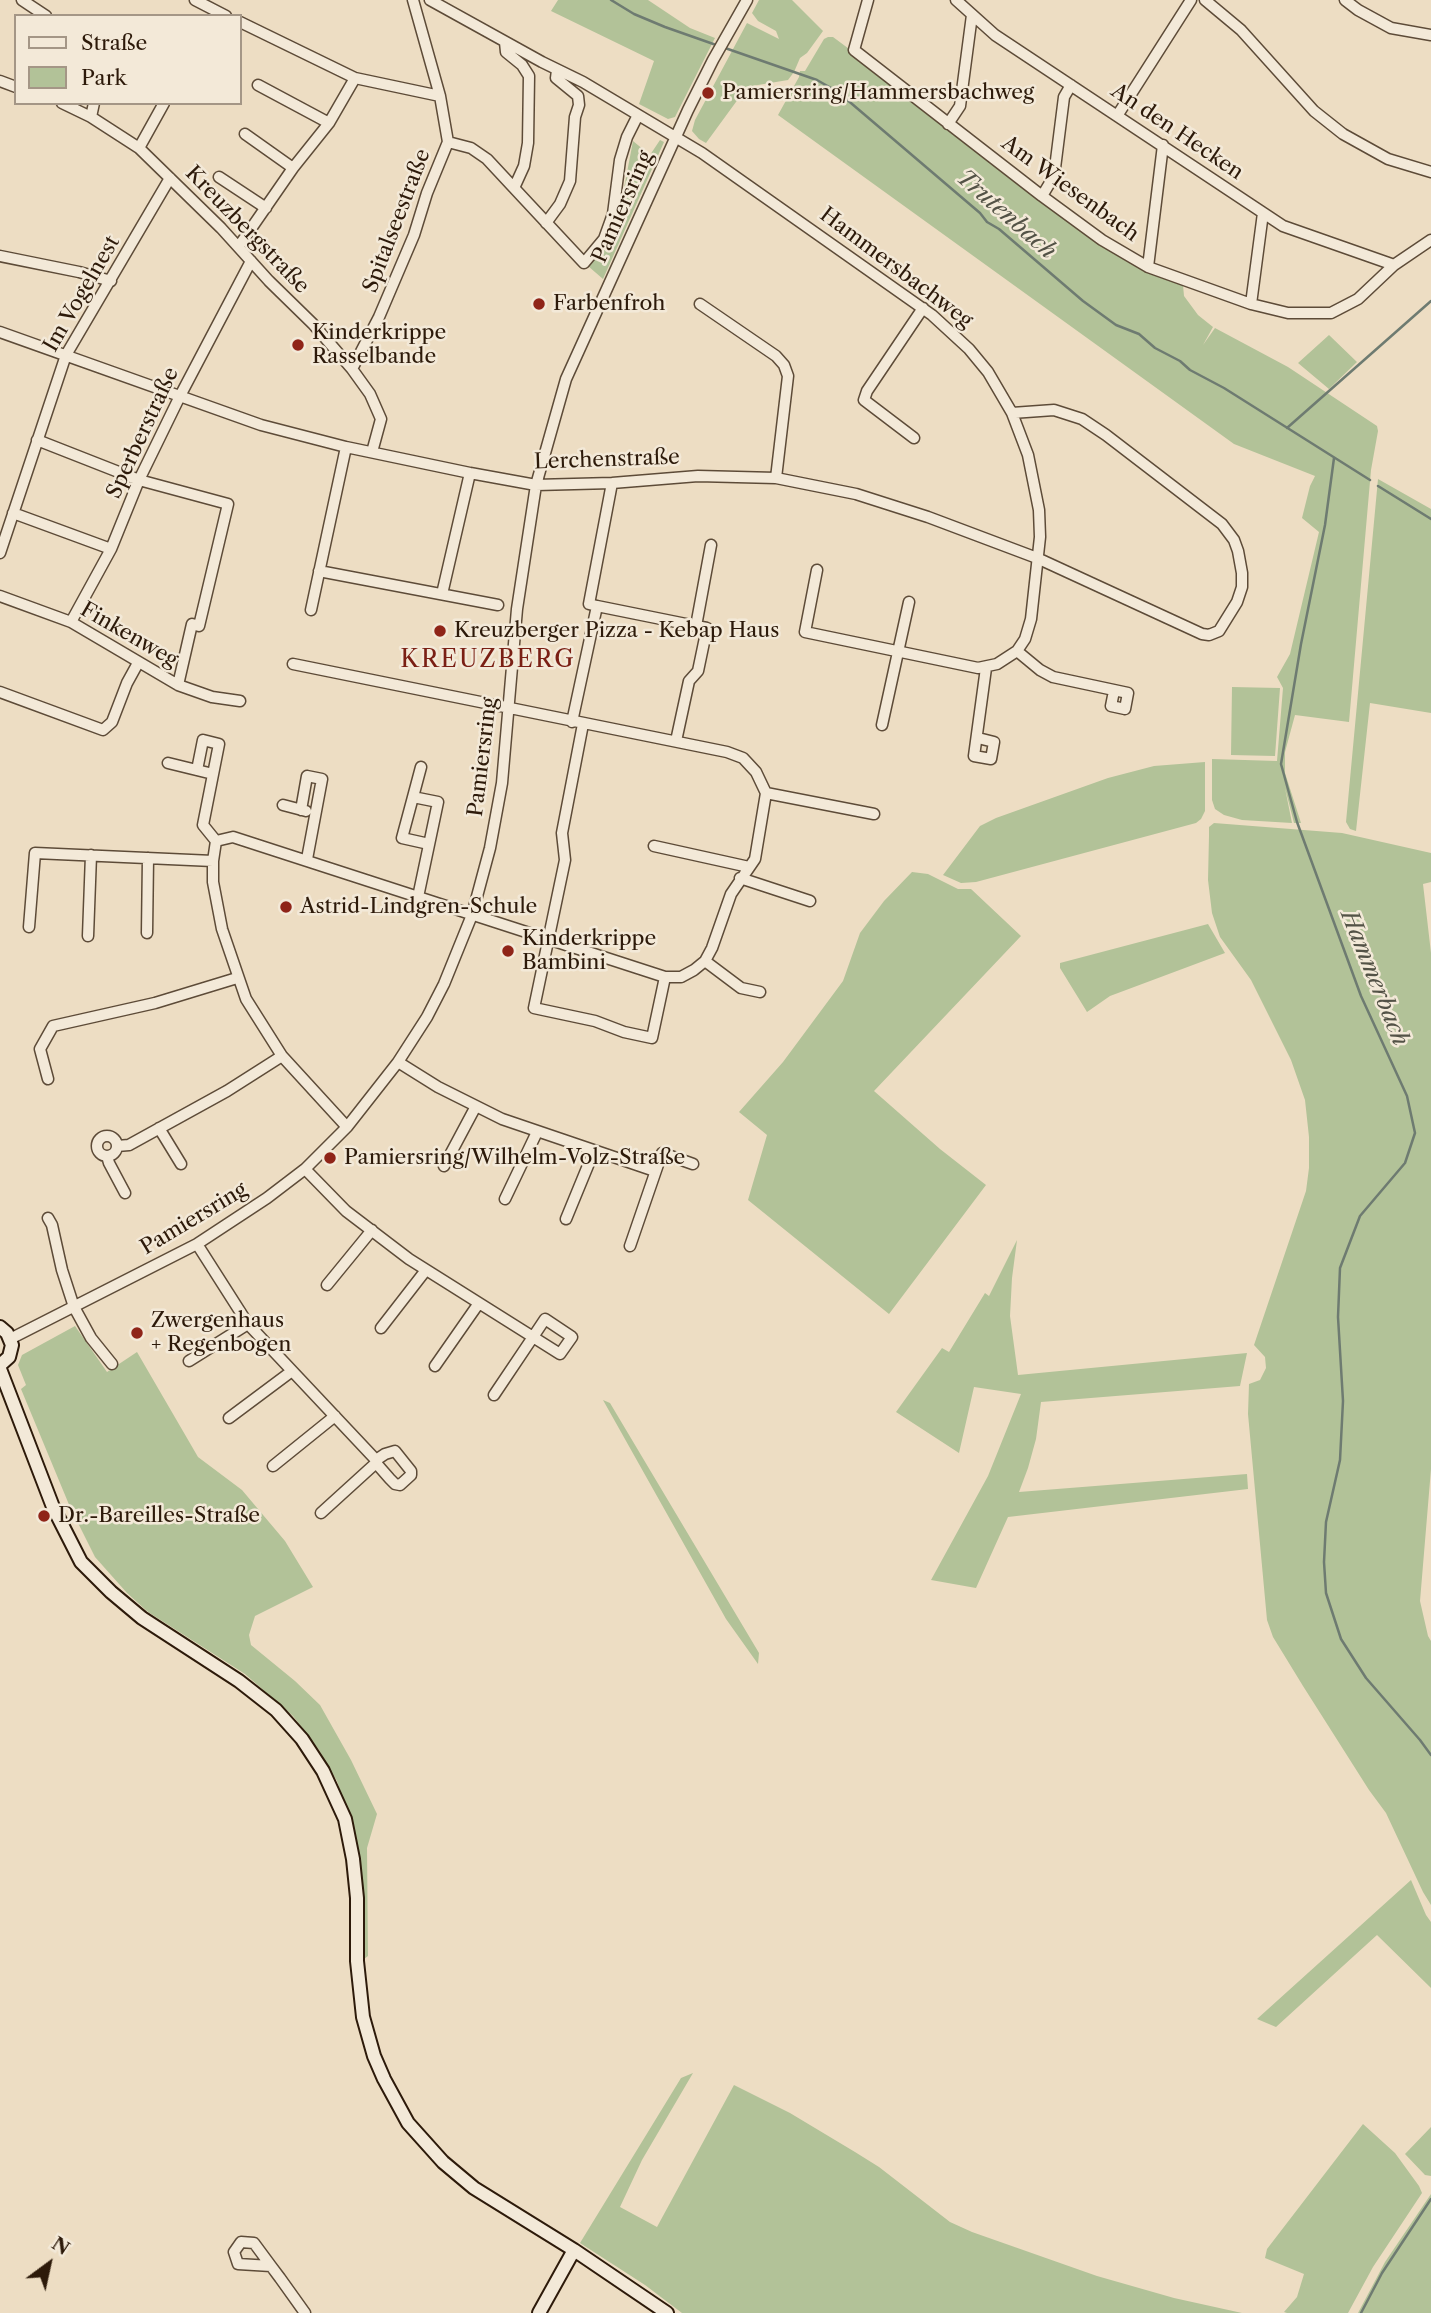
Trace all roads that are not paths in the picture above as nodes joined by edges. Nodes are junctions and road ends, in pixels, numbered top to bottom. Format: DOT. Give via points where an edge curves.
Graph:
graph roads {
  1 [pos="22,0"];
  2 [pos="195,0"];
  3 [pos="413,0"];
  4 [pos="430,0"];
  5 [pos="747,0"];
  6 [pos="868,0"];
  7 [pos="956,0"];
  8 [pos="1191,0"];
  9 [pos="1206,0"];
  10 [pos="1345,0"];
  11 [pos="43,14"];
  12 [pos="219,14"];
  13 [pos="972,15"];
  14 [pos="242,23"];
  15 [pos="1431,35"];
  16 [pos="505,42"];
  17 [pos="557,70"];
  18 [pos="355,78"];
  19 [pos="258,85"];
  20 [pos="1071,85"];
  21 [pos="440,96"];
  22 [pos="66,105"];
  23 [pos="94,105"];
  24 [pos="163,105"];
  25 [pos="638,116"];
  26 [pos="1117,116"];
  27 [pos="91,117"];
  28 [pos="329,123"];
  29 [pos="947,124"];
  30 [pos="245,134"];
  31 [pos="676,137"];
  32 [pos="448,142"];
  33 [pos="1163,145"];
  34 [pos="139,148"];
  35 [pos="293,168"];
  36 [pos="1431,172"];
  37 [pos="219,177"];
  38 [pos="170,178"];
  39 [pos="513,188"];
  40 [pos="1042,196"];
  41 [pos="266,208"];
  42 [pos="1262,213"];
  43 [pos="546,223"];
  44 [pos="1431,240"];
  45 [pos="239,246"];
  46 [pos="0,256"];
  47 [pos="251,261"];
  48 [pos="1394,265"];
  49 [pos="1148,267"];
  50 [pos="111,281"];
  51 [pos="700,304"];
  52 [pos="1251,304"];
  53 [pos="923,308"];
  54 [pos="0,332"];
  55 [pos="66,355"];
  56 [pos="352,369"];
  57 [pos="180,396"];
  58 [pos="1012,413"];
  59 [pos="914,438"];
  60 [pos="37,440"];
  61 [pos="346,447"];
  62 [pos="372,453"];
  63 [pos="470,473"];
  64 [pos="776,478"];
  65 [pos="139,480"];
  66 [pos="612,483"];
  67 [pos="536,485"];
  68 [pos="13,513"];
  69 [pos="711,545"];
  70 [pos="111,549"];
  71 [pos="0,553"];
  72 [pos="1037,558"];
  73 [pos="817,570"];
  74 [pos="319,571"];
  75 [pos="442,594"];
  76 [pos="0,596"];
  77 [pos="909,602"];
  78 [pos="498,605"];
  79 [pos="597,606"];
  80 [pos="311,610"];
  81 [pos="71,622"];
  82 [pos="696,626"];
  83 [pos="1017,651"];
  84 [pos="899,652"];
  85 [pos="138,663"];
  86 [pos="293,664"];
  87 [pos="986,668"];
  88 [pos="178,685"];
  89 [pos="1114,691"];
  90 [pos="0,692"];
  91 [pos="240,701"];
  92 [pos="509,708"];
  93 [pos="578,723"];
  94 [pos="882,725"];
  95 [pos="978,738"];
  96 [pos="676,741"];
  97 [pos="168,764"];
  98 [pos="421,767"];
  99 [pos="197,770"];
  100 [pos="213,774"];
  101 [pos="765,793"];
  102 [pos="413,797"];
  103 [pos="283,806"];
  104 [pos="300,810"];
  105 [pos="316,813"];
  106 [pos="874,814"];
  107 [pos="216,841"];
  108 [pos="429,844"];
  109 [pos="654,846"];
  110 [pos="91,855"];
  111 [pos="148,858"];
  112 [pos="307,859"];
  113 [pos="213,861"];
  114 [pos="749,867"];
  115 [pos="740,878"];
  116 [pos="418,897"];
  117 [pos="810,901"];
  118 [pos="472,915"];
  119 [pos="29,927"];
  120 [pos="147,933"];
  121 [pos="88,936"];
  122 [pos="549,938"];
  123 [pos="705,961"];
  124 [pos="665,977"];
  125 [pos="237,978"];
  126 [pos="760,992"];
  127 [pos="282,1056"];
  128 [pos="398,1062"];
  129 [pos="48,1080"];
  130 [pos="476,1106"];
  131 [pos="347,1126"];
  132 [pos="159,1128"];
  133 [pos="537,1132"];
  134 [pos="117,1146"];
  135 [pos="594,1151"];
  136 [pos="107,1156"];
  137 [pos="181,1164"];
  138 [pos="693,1164"];
  139 [pos="444,1166"];
  140 [pos="304,1169"];
  141 [pos="655,1171"];
  142 [pos="125,1193"];
  143 [pos="505,1199"];
  144 [pos="48,1218"];
  145 [pos="566,1219"];
  146 [pos="372,1230"];
  147 [pos="197,1244"];
  148 [pos="630,1246"];
  149 [pos="426,1270"];
  150 [pos="327,1285"];
  151 [pos="479,1303"];
  152 [pos="74,1307"];
  153 [pos="248,1324"];
  154 [pos="0,1327"];
  155 [pos="381,1328"];
  156 [pos="533,1337"];
  157 [pos="10,1339"];
  158 [pos="189,1361"];
  159 [pos="112,1364"];
  160 [pos="435,1366"];
  161 [pos="0,1367"];
  162 [pos="292,1371"];
  163 [pos="494,1395"];
  164 [pos="335,1416"];
  165 [pos="229,1419"];
  166 [pos="273,1466"];
  167 [pos="321,1513"];
  168 [pos="574,2250"];
  169 [pos="271,2266"];
  170 [pos="305,2313"];
  171 [pos="539,2313"];
  172 [pos="667,2313"];
  1 -- 11 [label="street"];
  2 -- 12 [label="street"];
  3 -- 21 [label="street, Spitalseestraße"];
  4 -- 16 [label="street, Hammersbachweg"];
  5 -- 31 [label="street, Pamiersring"];
  6 -- 29 [label="street, Am Wiesenbach" via="854,50"];
  7 -- 13 [label="street, An den Hecken"];
  8 -- 26 [label="street"];
  9 -- 36 [label="street" via="1241,30 1314,111 1343,134 1388,159"];
  10 -- 15 [label="street" via="1391,28"];
  13 -- 20 [label="street, An den Hecken"];
  13 -- 29 [label="street" via="960,106"];
  14 -- 18 [label="street"];
  16 -- 17 [label="street, Hammersbachweg"];
  16 -- 39 [label="street, Hammersbachweg" via="506,52 527,69 530,89 528,143"];
  17 -- 25 [label="street, Hammersbachweg"];
  17 -- 43 [label="street" via="556,78 578,96 579,105 570,181"];
  18 -- 21 [label="street"];
  18 -- 28 [label="street"];
  19 -- 28 [label="street"];
  20 -- 26 [label="street, An den Hecken"];
  20 -- 40 [label="street" via="1064,97 1054,176"];
  21 -- 32 [label="street, Spitalseestraße"];
  22 -- 27 [label="street, Kreuzbergstraße"];
  23 -- 27 [label="street"];
  24 -- 34 [label="street"];
  25 -- 31 [label="street, Hammersbachweg"];
  25 -- 43 [label="street" via="620,160 613,214 604,239 584,263"];
  26 -- 33 [label="street, An den Hecken"];
  27 -- 34 [label="street, Kreuzbergstraße"];
  28 -- 35 [label="street"];
  29 -- 40 [label="street, Am Wiesenbach"];
  30 -- 35 [label="street"];
  31 -- 53 [label="street, Hammersbachweg"];
  31 -- 67 [label="street, Pamiersring" via="566,379"];
  32 -- 39 [label="street" via="471,148 487,159"];
  32 -- 56 [label="street, Spitalseestraße" via="414,235"];
  33 -- 42 [label="street, An den Hecken"];
  33 -- 49 [label="street"];
  34 -- 38 [label="street, Kreuzbergstraße"];
  35 -- 41 [label="street"];
  37 -- 41 [label="street"];
  38 -- 45 [label="street, Kreuzbergstraße"];
  38 -- 50 [label="street, Im Vogelnest"];
  39 -- 43 [label="street"];
  40 -- 49 [label="street, Am Wiesenbach"];
  41 -- 45 [label="street"];
  42 -- 48 [label="street, An den Hecken" via="1283,226"];
  42 -- 52 [label="street"];
  44 -- 48 [label="street, Am Wiesenbach"];
  45 -- 47 [label="street, Kreuzbergstraße"];
  46 -- 50 [label="street"];
  47 -- 56 [label="street, Kreuzbergstraße"];
  47 -- 57 [label="street, Sperberstraße"];
  48 -- 52 [label="street, Am Wiesenbach" via="1358,299 1331,313 1288,313"];
  49 -- 52 [label="street, Am Wiesenbach"];
  50 -- 55 [label="street, Im Vogelnest"];
  51 -- 64 [label="street" via="784,365 788,376"];
  53 -- 58 [label="street, Hammersbachweg" via="970,349"];
  53 -- 59 [label="street" via="864,400"];
  54 -- 55 [label="street, Lerchenstraße"];
  55 -- 57 [label="street, Lerchenstraße"];
  55 -- 60 [label="street, Im Vogelnest"];
  56 -- 62 [label="street, Kreuzbergstraße" via="381,419"];
  57 -- 61 [label="street, Lerchenstraße" via="261,425"];
  57 -- 65 [label="street, Sperberstraße"];
  58 -- 72 [label="street, Hammersbachweg" via="1028,455 1039,510"];
  58 -- 72 [label="street, Lerchenstraße" via="1054,410 1082,418 1203,508 1234,540 1242,587 1227,620 1209,635"];
  60 -- 65 [label="street"];
  60 -- 68 [label="street, Im Vogelnest"];
  61 -- 62 [label="street, Lerchenstraße"];
  61 -- 74 [label="street"];
  62 -- 63 [label="street, Lerchenstraße"];
  63 -- 67 [label="street, Lerchenstraße"];
  63 -- 75 [label="street"];
  64 -- 66 [label="street, Lerchenstraße" via="698,476"];
  64 -- 72 [label="street, Lerchenstraße" via="856,494"];
  65 -- 70 [label="street, Sperberstraße"];
  65 -- 88 [label="street" via="228,503 199,626 192,624"];
  66 -- 67 [label="street, Lerchenstraße"];
  66 -- 79 [label="street" via="589,604"];
  67 -- 92 [label="street, Pamiersring" via="517,609"];
  68 -- 70 [label="street"];
  68 -- 71 [label="street, Im Vogelnest"];
  69 -- 82 [label="street"];
  70 -- 81 [label="street, Sperberstraße"];
  72 -- 83 [label="street, Hammersbachweg" via="1031,619"];
  73 -- 84 [label="street" via="805,632"];
  74 -- 75 [label="street"];
  74 -- 80 [label="street"];
  75 -- 78 [label="street"];
  76 -- 81 [label="street, Finkenweg"];
  77 -- 84 [label="street"];
  79 -- 82 [label="street"];
  79 -- 93 [label="street"];
  81 -- 85 [label="street, Finkenweg"];
  82 -- 96 [label="street" via="707,628 698,671 688,681"];
  83 -- 87 [label="street"];
  83 -- 89 [label="street" via="1053,677"];
  84 -- 87 [label="street"];
  84 -- 94 [label="street"];
  85 -- 88 [label="street, Finkenweg"];
  85 -- 90 [label="street" via="112,722 103,730"];
  86 -- 92 [label="street"];
  87 -- 95 [label="street"];
  88 -- 91 [label="street, Finkenweg"];
  92 -- 93 [label="street"];
  92 -- 118 [label="street, Pamiersring" via="502,783"];
  93 -- 96 [label="street"];
  93 -- 122 [label="street" via="562,833 565,860"];
  96 -- 101 [label="street" via="743,758 757,772"];
  97 -- 99 [label="street"];
  98 -- 102 [label="street"];
  99 -- 100 [label="street"];
  99 -- 100 [label="street" via="202,740 219,744"];
  100 -- 107 [label="street" via="203,825"];
  101 -- 106 [label="street"];
  101 -- 114 [label="street" via="755,859"];
  102 -- 108 [label="street" via="438,802"];
  102 -- 108 [label="street" via="402,838"];
  103 -- 104 [label="street"];
  104 -- 105 [label="street"];
  104 -- 105 [label="street" via="307,776 322,779"];
  105 -- 112 [label="street"];
  107 -- 112 [label="street" via="233,836"];
  107 -- 113 [label="street"];
  108 -- 116 [label="street"];
  109 -- 114 [label="street"];
  110 -- 111 [label="street"];
  110 -- 119 [label="street" via="35,853"];
  110 -- 121 [label="street"];
  111 -- 113 [label="street"];
  111 -- 120 [label="street"];
  112 -- 116 [label="street"];
  113 -- 125 [label="street" via="222,929"];
  114 -- 115 [label="street"];
  115 -- 117 [label="street"];
  115 -- 123 [label="street"];
  116 -- 118 [label="street"];
  118 -- 122 [label="street"];
  118 -- 128 [label="street, Pamiersring" via="444,985"];
  122 -- 124 [label="street"];
  122 -- 124 [label="street" via="534,1008 652,1038"];
  123 -- 124 [label="street" via="681,977"];
  123 -- 126 [label="street" via="741,988"];
  125 -- 127 [label="street"];
  125 -- 129 [label="street" via="53,1026 40,1049"];
  127 -- 131 [label="street"];
  127 -- 132 [label="street"];
  128 -- 130 [label="street"];
  128 -- 131 [label="street, Pamiersring"];
  130 -- 133 [label="street"];
  130 -- 139 [label="street"];
  131 -- 140 [label="street, Pamiersring"];
  132 -- 134 [label="street"];
  132 -- 137 [label="street"];
  133 -- 135 [label="street"];
  133 -- 143 [label="street"];
  134 -- 136 [label="street"];
  134 -- 136 [label="street" via="110,1137 100,1139 97,1149"];
  135 -- 141 [label="street"];
  135 -- 145 [label="street"];
  136 -- 142 [label="street"];
  138 -- 141 [label="street" via="662,1153"];
  140 -- 146 [label="street"];
  140 -- 147 [label="street, Pamiersring"];
  141 -- 148 [label="street"];
  144 -- 152 [label="street"];
  146 -- 149 [label="street"];
  146 -- 150 [label="street"];
  147 -- 152 [label="street, Pamiersring"];
  147 -- 153 [label="street"];
  149 -- 151 [label="street"];
  149 -- 155 [label="street"];
  151 -- 156 [label="street"];
  151 -- 160 [label="street"];
  152 -- 157 [label="street, Pamiersring"];
  152 -- 159 [label="street"];
  153 -- 158 [label="street"];
  153 -- 162 [label="street"];
  154 -- 157 [label="main road"];
  156 -- 156 [label="street" via="560,1354 572,1337 545,1320"];
  156 -- 163 [label="street"];
  157 -- 161 [label="main road" via="11,1352"];
  161 -- 168 [label="main road" via="53,1507 81,1562 142,1618 276,1710 323,1771 345,1819 353,1859 363,2017 384,2080 408,2123 474,2188"];
  162 -- 164 [label="street"];
  162 -- 165 [label="street"];
  164 -- 166 [label="street"];
  164 -- 167 [label="street" via="381,1460"];
  168 -- 171 [label="main road"];
  168 -- 172 [label="main road"];
  169 -- 170 [label="street"];
}
